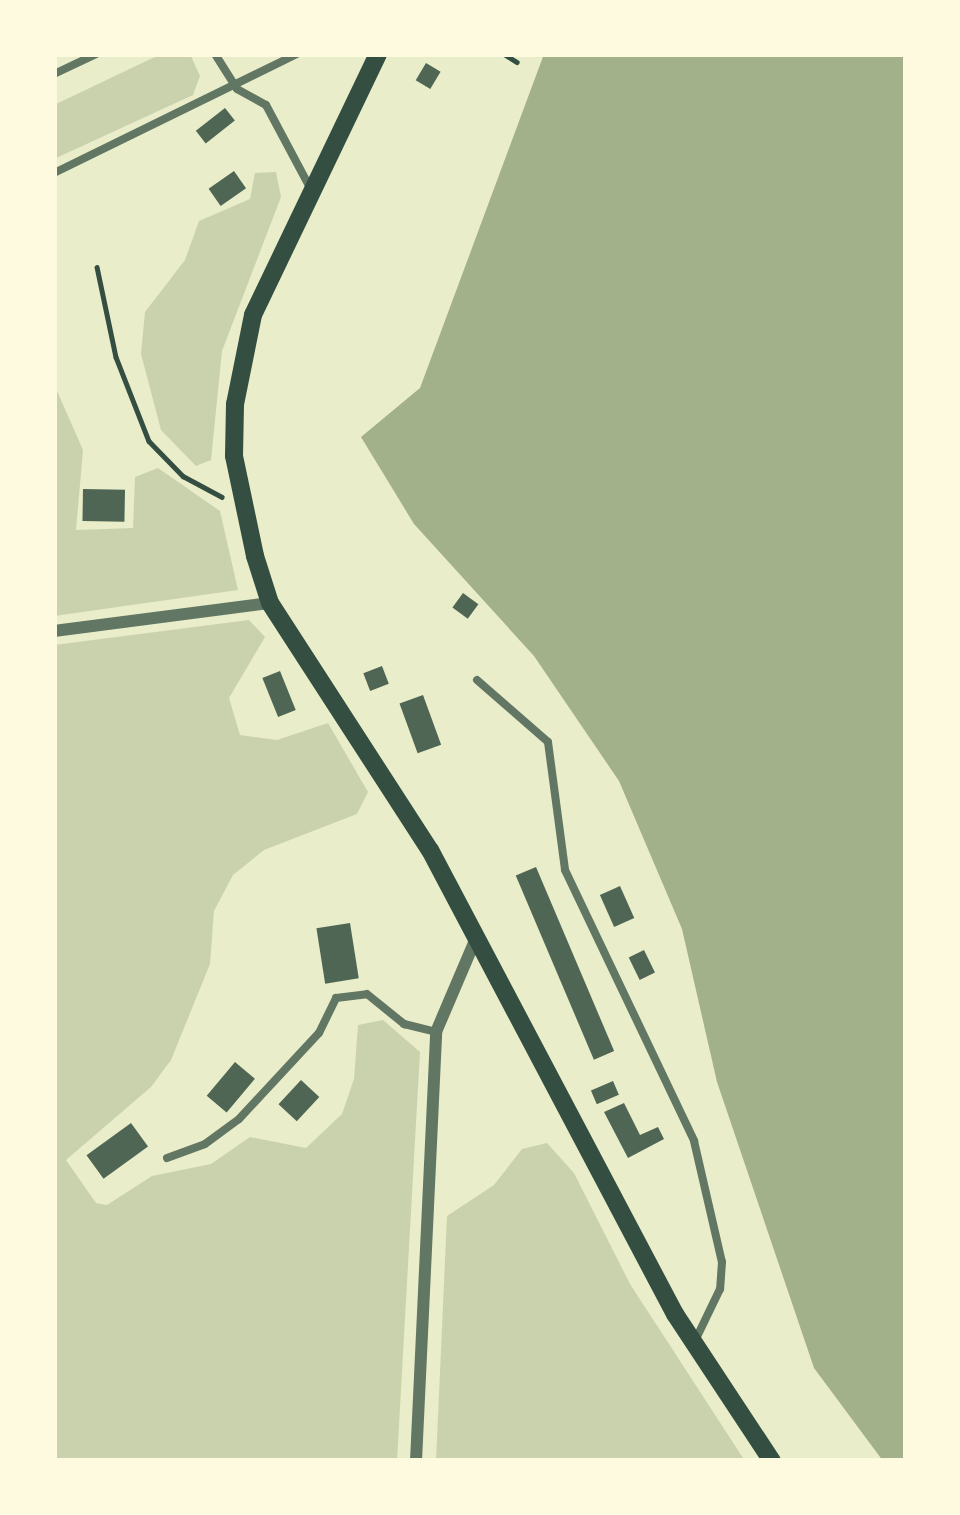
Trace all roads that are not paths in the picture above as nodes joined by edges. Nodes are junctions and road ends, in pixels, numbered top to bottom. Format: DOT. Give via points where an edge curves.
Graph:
graph roads {
  1 [pos="96,54"];
  2 [pos="214,54"];
  3 [pos="297,54"];
  4 [pos="378,54"];
  5 [pos="54,74"];
  6 [pos="237,89"];
  7 [pos="54,173"];
  8 [pos="309,187"];
  9 [pos="271,603"];
  10 [pos="54,631"];
  11 [pos="477,680"];
  12 [pos="477,937"];
  13 [pos="436,1032"];
  14 [pos="167,1158"];
  15 [pos="693,1344"];
  16 [pos="416,1461"];
  17 [pos="772,1461"];
  1 -- 5 [label="lane"];
  2 -- 6 [label="lane"];
  3 -- 6 [label="lane"];
  4 -- 8 [label="main road"];
  6 -- 7 [label="lane"];
  6 -- 8 [label="lane" via="266,105"];
  8 -- 9 [label="main road" via="253,314 239,377 234,456"];
  9 -- 10 [label="street"];
  9 -- 12 [label="main road" via="382,770"];
  11 -- 15 [label="lane" via="548,742 565,870 694,1141 722,1262 711,1316"];
  12 -- 13 [label="street"];
  12 -- 15 [label="main road"];
  13 -- 14 [label="lane" via="404,1024 367,994 336,998 294,1064 239,1119"];
  13 -- 16 [label="street"];
  15 -- 17 [label="main road"];
}
